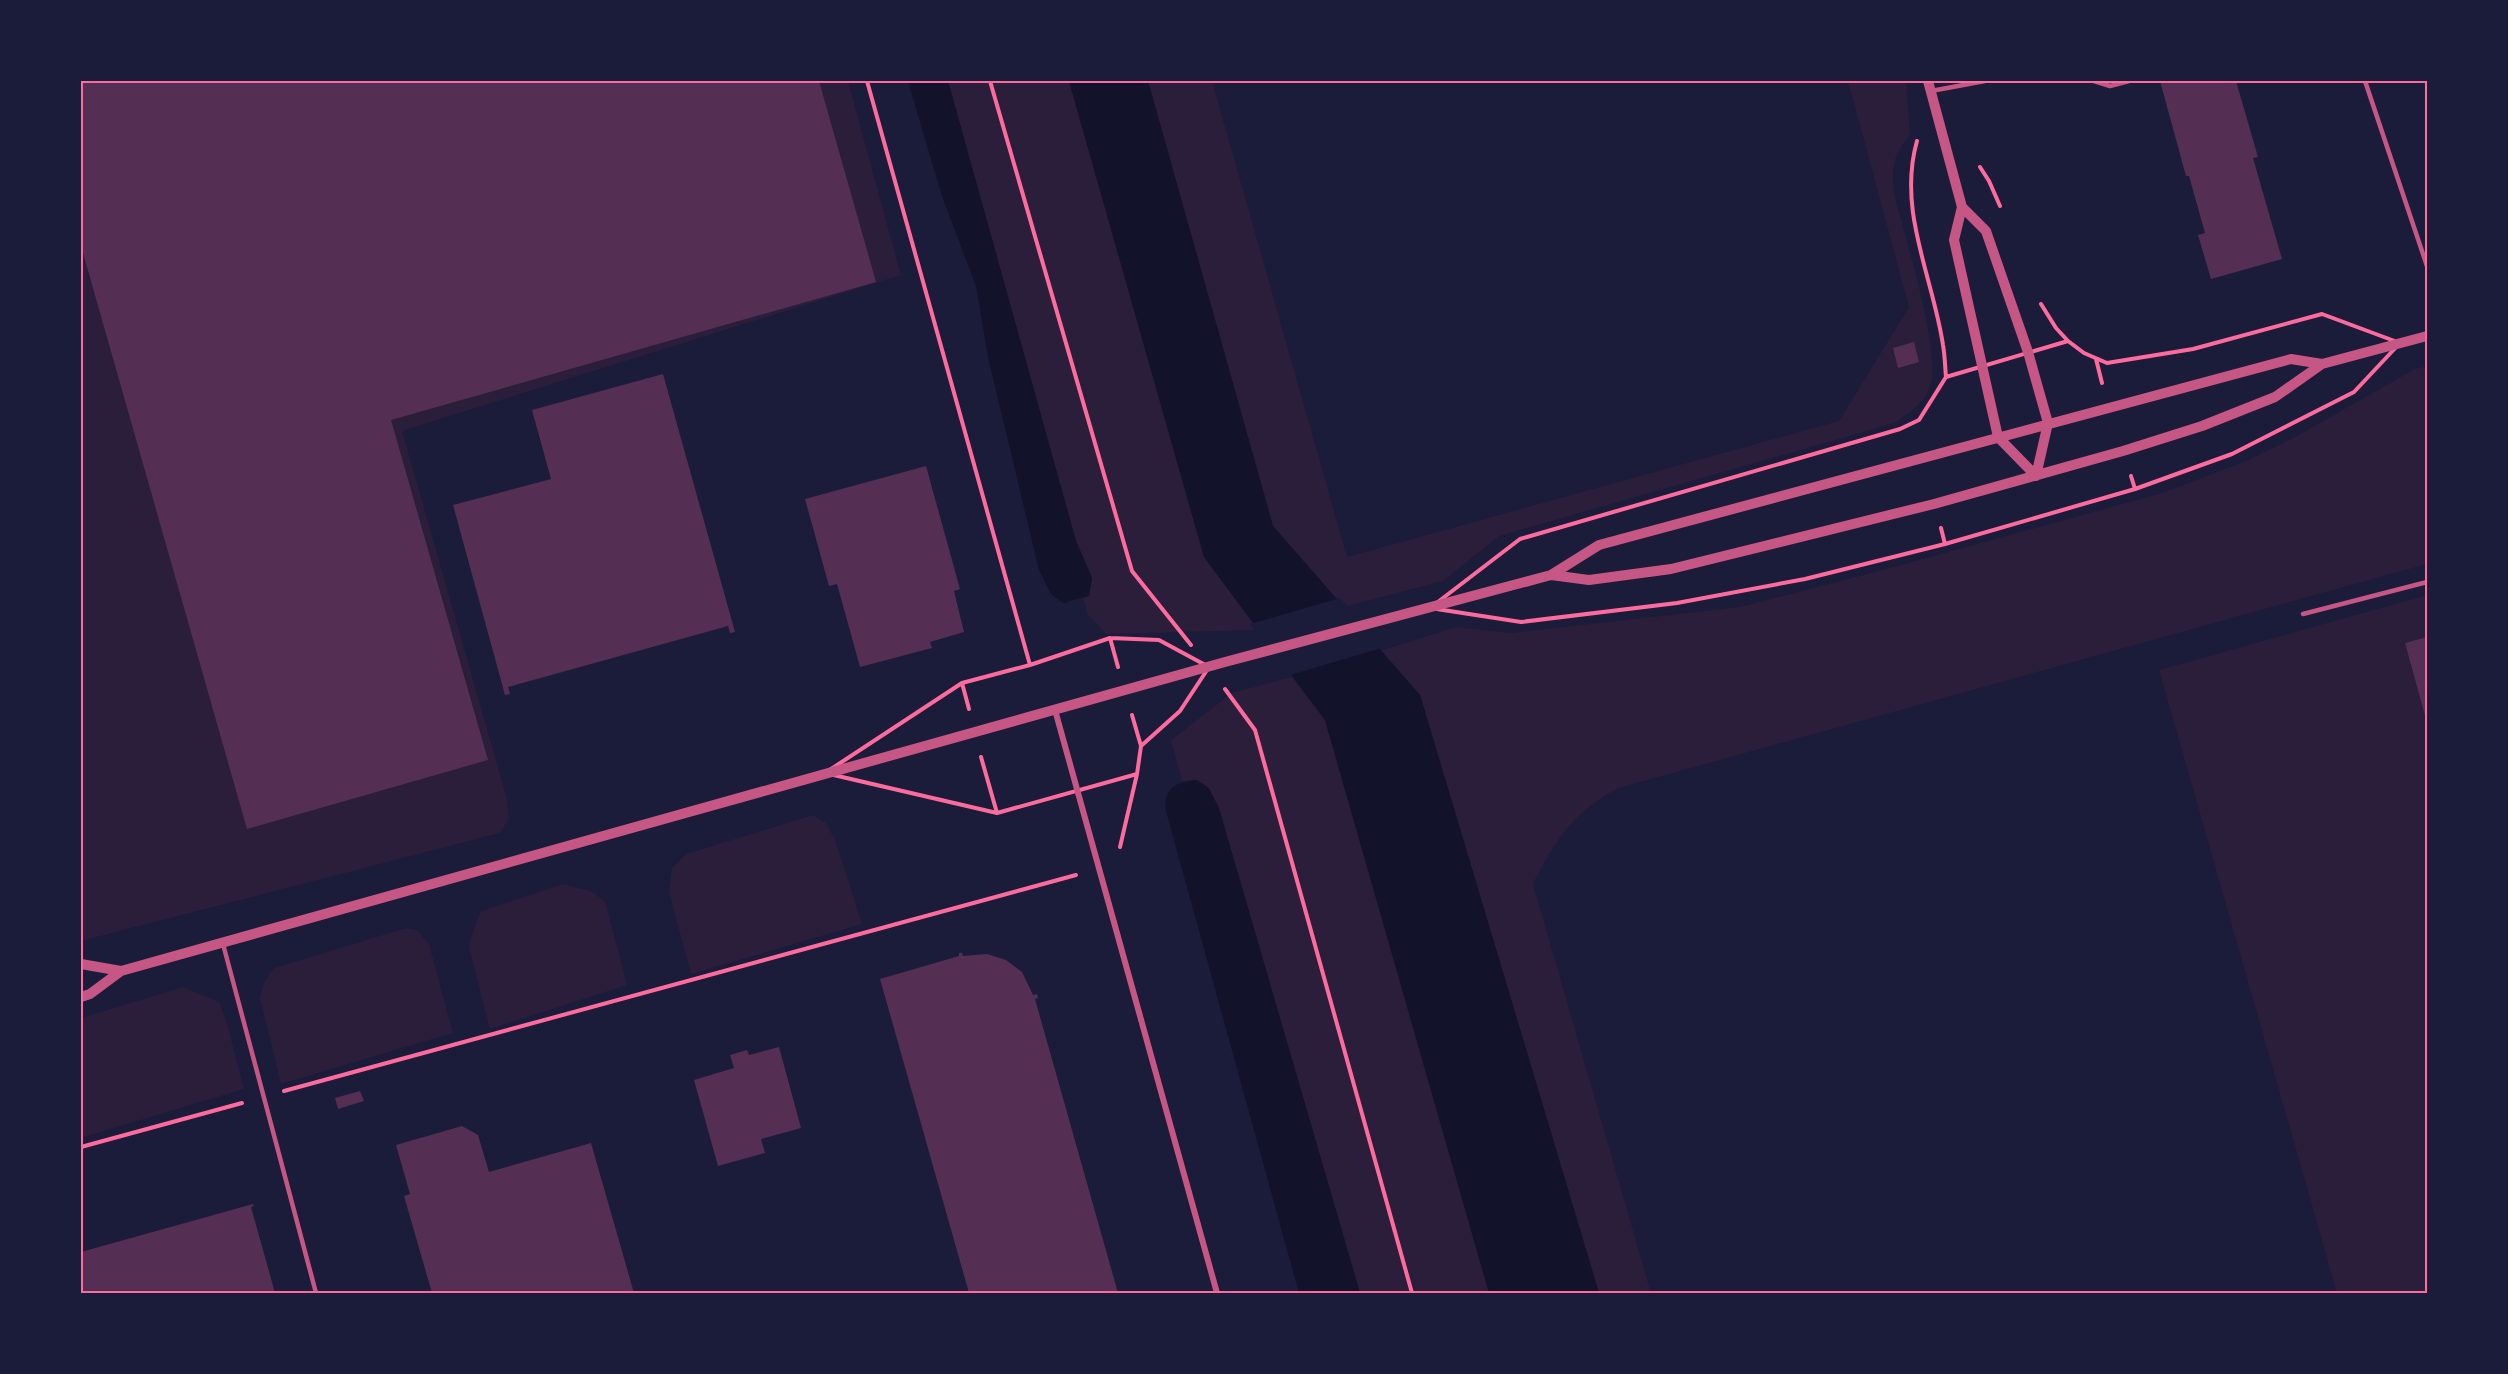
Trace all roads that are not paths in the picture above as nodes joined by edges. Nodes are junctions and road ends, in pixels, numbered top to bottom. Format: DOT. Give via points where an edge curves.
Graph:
graph roads {
  1 [pos="1985,81"];
  2 [pos="2094,81"];
  3 [pos="2129,81"];
  4 [pos="2365,81"];
  5 [pos="1929,86"];
  6 [pos="1962,207"];
  7 [pos="2427,266"];
  8 [pos="2427,336"];
  9 [pos="2322,364"];
  10 [pos="2048,423"];
  11 [pos="1998,437"];
  12 [pos="2036,476"];
  13 [pos="1551,575"];
  14 [pos="2427,582"];
  15 [pos="2303,614"];
  16 [pos="1055,710"];
  17 [pos="222,944"];
  18 [pos="81,964"];
  19 [pos="121,971"];
  20 [pos="81,997"];
  21 [pos="316,1293"];
  22 [pos="1217,1293"];
  1 -- 5 [label="lane"];
  2 -- 3 [label="lane" via="2110,87"];
  4 -- 7 [label="lane"];
  5 -- 6 [label="street"];
  6 -- 10 [label="street" via="1986,231"];
  6 -- 11 [label="street" via="1954,240"];
  8 -- 9 [label="street"];
  9 -- 10 [label="street" via="2290,359"];
  9 -- 12 [label="street" via="2275,397 2202,426"];
  10 -- 11 [label="street"];
  10 -- 12 [label="street"];
  11 -- 12 [label="street"];
  11 -- 13 [label="street" via="1599,545"];
  12 -- 13 [label="street" via="1671,569 1590,580"];
  13 -- 16 [label="street"];
  14 -- 15 [label="lane"];
  16 -- 17 [label="street"];
  16 -- 22 [label="street"];
  17 -- 19 [label="street"];
  17 -- 21 [label="lane"];
  18 -- 19 [label="street"];
  19 -- 20 [label="street"];
}
